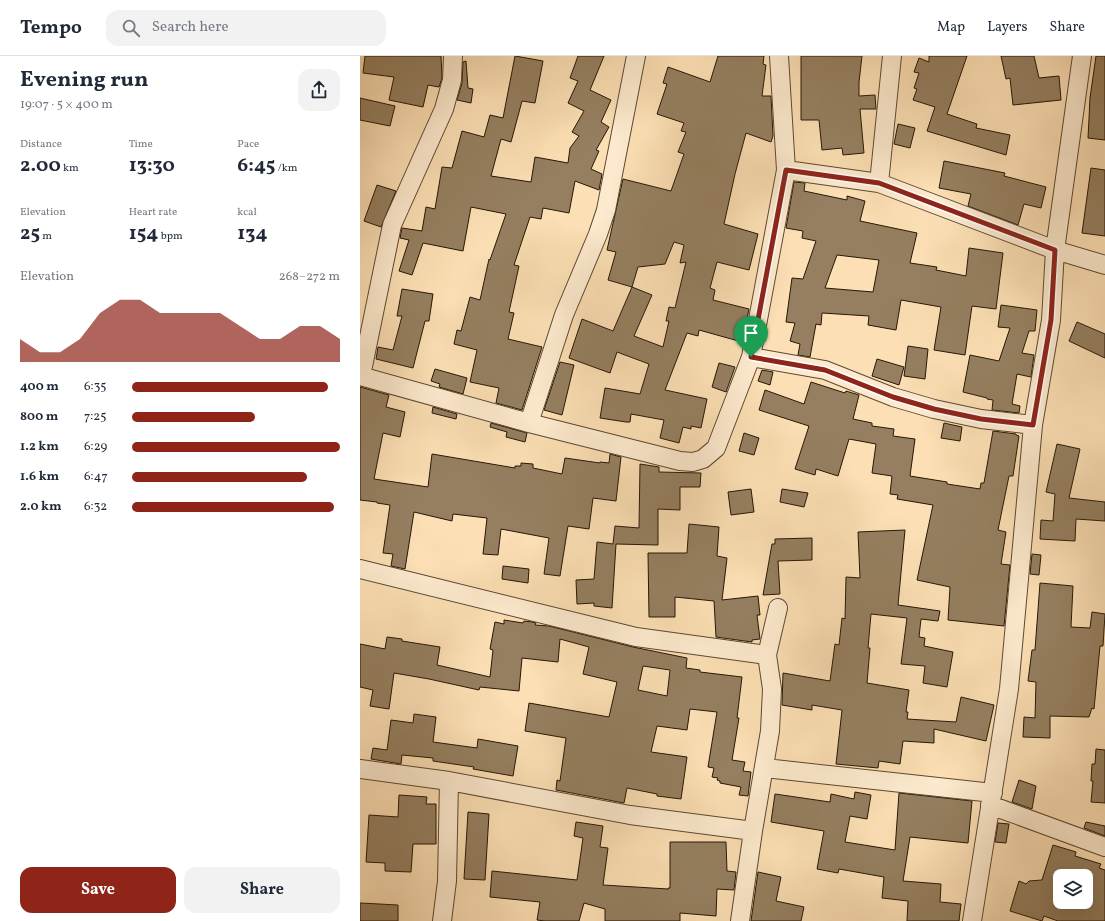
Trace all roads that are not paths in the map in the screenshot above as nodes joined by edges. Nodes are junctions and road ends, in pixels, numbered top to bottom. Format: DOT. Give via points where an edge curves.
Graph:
graph roads {
  1 [pos="452,56"];
  2 [pos="636,56"];
  3 [pos="779,56"];
  4 [pos="892,56"];
  5 [pos="1082,56"];
  6 [pos="786,170"];
  7 [pos="879,183"];
  8 [pos="1055,250"];
  9 [pos="1105,265"];
  10 [pos="751,357"];
  11 [pos="360,376"];
  12 [pos="529,423"];
  13 [pos="1033,425"];
  14 [pos="360,569"];
  15 [pos="778,608"];
  16 [pos="767,655"];
  17 [pos="765,768"];
  18 [pos="360,769"];
  19 [pos="449,781"];
  20 [pos="992,799"];
  21 [pos="753,831"];
  22 [pos="1105,847"];
  23 [pos="442,921"];
  24 [pos="740,921"];
  25 [pos="972,921"];
  1 -- 11 [label="street" via="452,80 444,109 392,225"];
  2 -- 12 [label="street" via="606,210 564,315"];
  3 -- 6 [label="street"];
  4 -- 7 [label="street"];
  5 -- 8 [label="street"];
  6 -- 7 [label="street"];
  6 -- 10 [label="street"];
  7 -- 8 [label="street"];
  8 -- 9 [label="street"];
  8 -- 13 [label="street" via="1051,320"];
  10 -- 12 [label="street" via="716,448 703,459 693,462 680,461"];
  10 -- 13 [label="street" via="825,370 893,397 934,409 981,419"];
  11 -- 12 [label="street"];
  13 -- 20 [label="street" via="1009,689"];
  14 -- 16 [label="street" via="636,637"];
  15 -- 16 [label="street"];
  16 -- 17 [label="street" via="772,689"];
  17 -- 20 [label="street"];
  17 -- 21 [label="street"];
  18 -- 19 [label="street"];
  19 -- 21 [label="street" via="630,815"];
  19 -- 23 [label="street" via="447,881"];
  20 -- 22 [label="street"];
  20 -- 25 [label="street"];
  21 -- 24 [label="street"];
}
